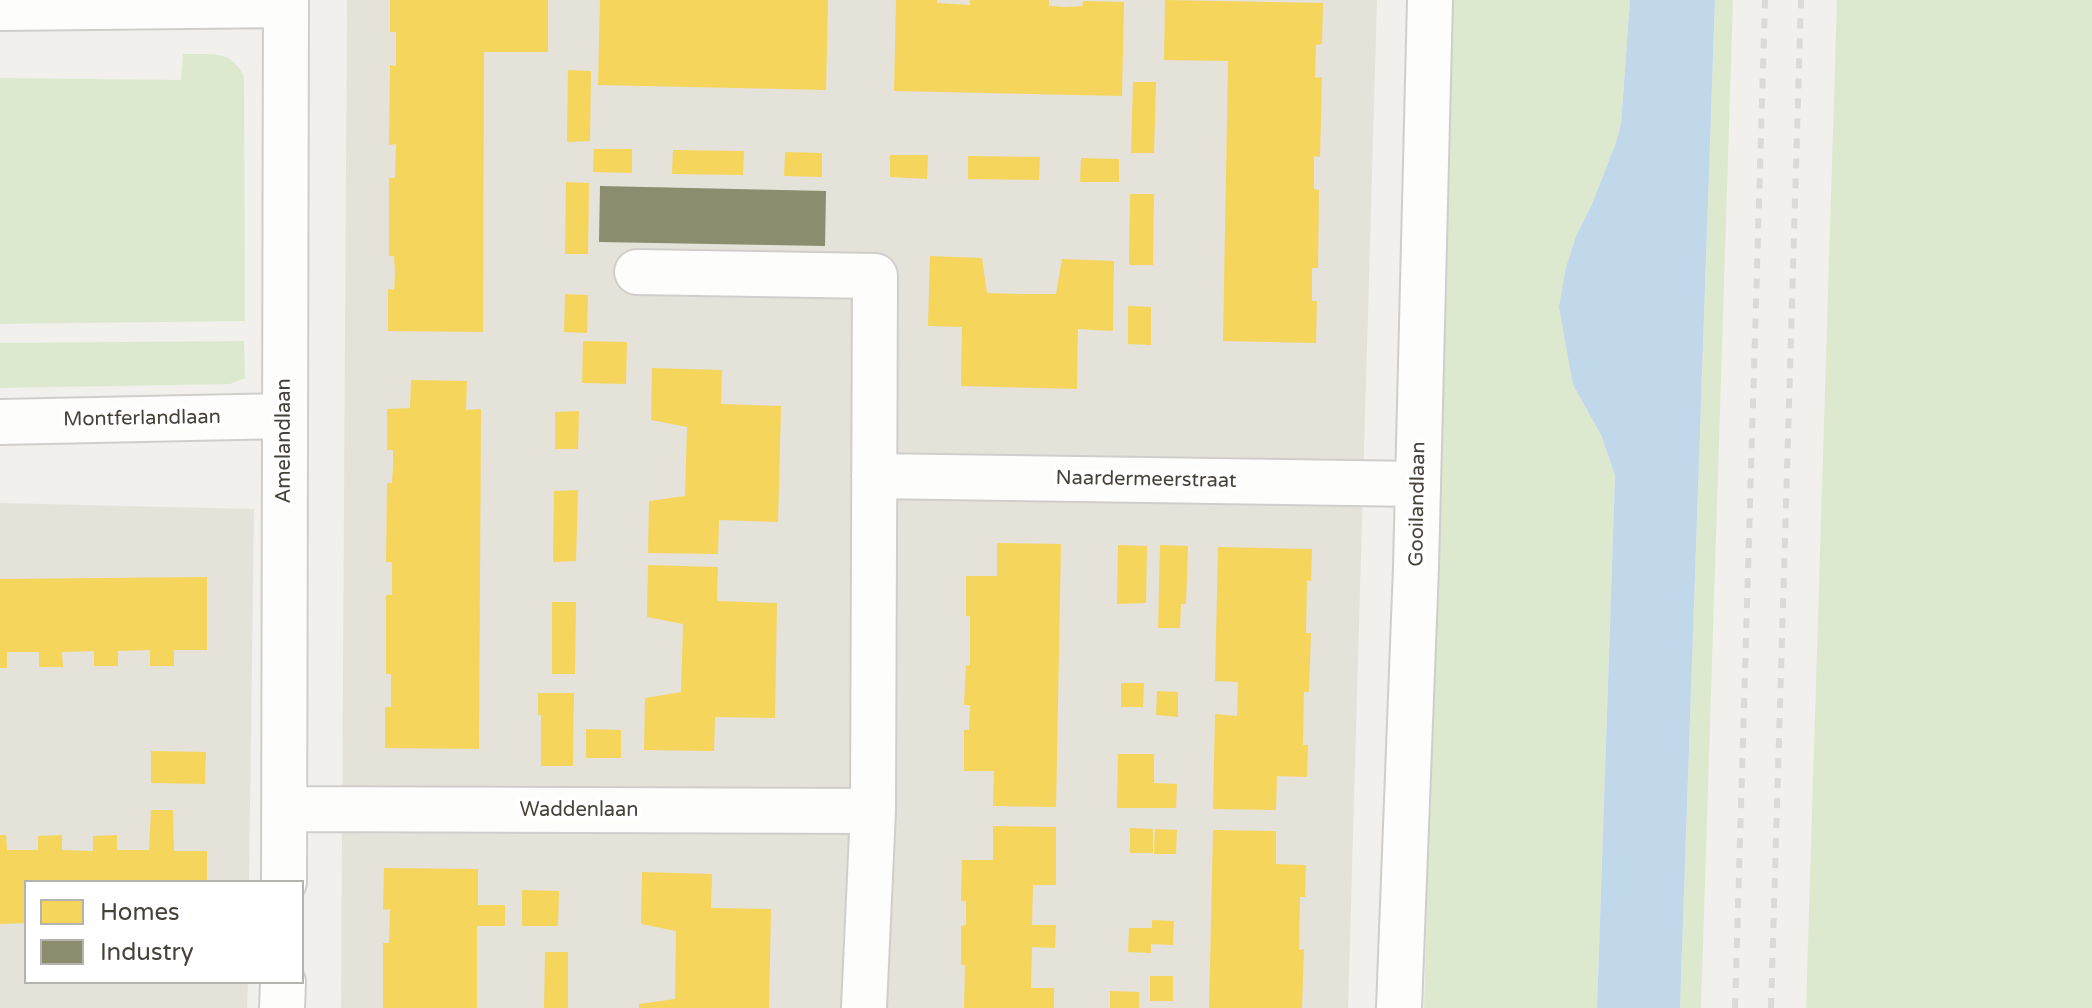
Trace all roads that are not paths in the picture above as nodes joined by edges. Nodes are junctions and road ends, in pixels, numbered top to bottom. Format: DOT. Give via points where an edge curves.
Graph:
graph roads {
  1 [pos="1430,0"];
  2 [pos="286,3"];
  3 [pos="0,8"];
  4 [pos="637,272"];
  5 [pos="285,416"];
  6 [pos="0,422"];
  7 [pos="874,476"];
  8 [pos="1418,484"];
  9 [pos="285,809"];
  10 [pos="873,811"];
  11 [pos="284,880"];
  12 [pos="283,984"];
  13 [pos="282,1008"];
  14 [pos="864,1008"];
  15 [pos="1399,1008"];
  1 -- 8 [label="street, Gooilandlaan"];
  2 -- 3 [label="street"];
  2 -- 5 [label="street, Amelandlaan"];
  4 -- 7 [label="street" via="875,276"];
  5 -- 6 [label="street, Montferlandlaan"];
  5 -- 9 [label="street, Amelandlaan"];
  7 -- 8 [label="street, Naardermeerstraat"];
  7 -- 10 [label="street"];
  8 -- 15 [label="street, Gooilandlaan"];
  9 -- 10 [label="street, Waddenlaan"];
  9 -- 11 [label="street, Amelandlaan"];
  10 -- 14 [label="street"];
  12 -- 13 [label="street"];
}
